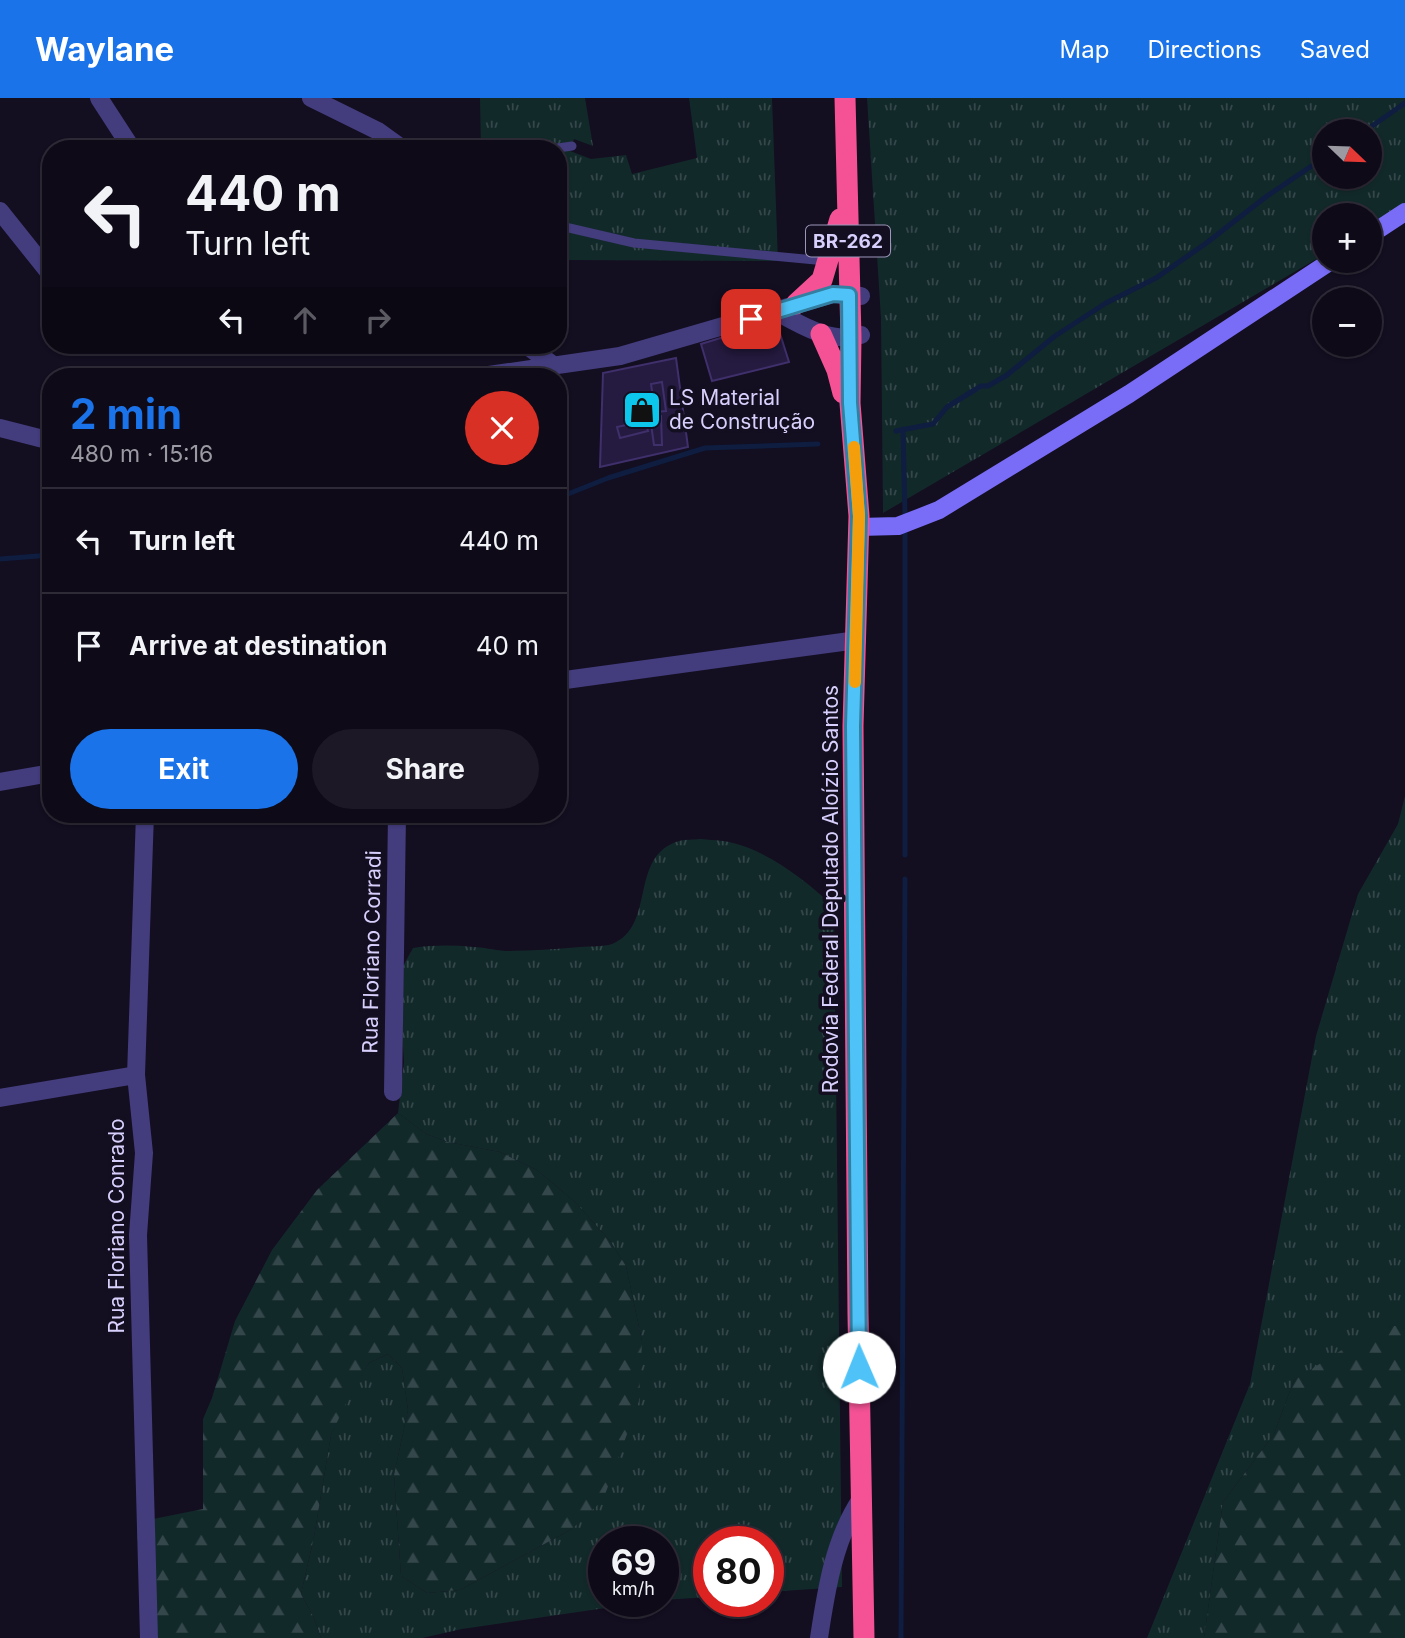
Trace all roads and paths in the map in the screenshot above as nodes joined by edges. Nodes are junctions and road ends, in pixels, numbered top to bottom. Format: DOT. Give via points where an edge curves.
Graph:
graph roads {
  1 [pos="99,98"];
  2 [pos="311,98"];
  3 [pos="845,98"];
  4 [pos="846,124"];
  5 [pos="378,131"];
  6 [pos="125,140"];
  7 [pos="375,140"];
  8 [pos="390,140"];
  9 [pos="572,146"];
  10 [pos="567,147"];
  11 [pos="847,186"];
  12 [pos="0,211"];
  13 [pos="1405,212"];
  14 [pos="567,227"];
  15 [pos="1382,227"];
  16 [pos="829,262"];
  17 [pos="42,264"];
  18 [pos="1313,273"];
  19 [pos="855,295"];
  20 [pos="787,308"];
  21 [pos="821,334"];
  22 [pos="856,336"];
  23 [pos="538,354"];
  24 [pos="553,365"];
  25 [pos="534,368"];
  26 [pos="0,428"];
  27 [pos="852,432"];
  28 [pos="42,439"];
  29 [pos="859,522"];
  30 [pos="857,640"];
  31 [pos="567,680"];
  32 [pos="42,775"];
  33 [pos="0,782"];
  34 [pos="145,823"];
  35 [pos="397,823"];
  36 [pos="136,1075"];
  37 [pos="393,1092"];
  38 [pos="0,1098"];
  39 [pos="861,1499"];
  40 [pos="149,1638"];
  41 [pos="819,1638"];
  42 [pos="864,1638"];
  1 -- 6 [label="street"];
  2 -- 5 [label="street"];
  3 -- 4 [label="highway, Rodovia Federal Deputado Aloízio Santos / BR-262"];
  4 -- 11 [label="highway, Rodovia Federal Deputado Aloízio Santos / BR-262"];
  4 -- 19 [label="highway" via="861,183"];
  5 -- 7 [label="street"];
  5 -- 8 [label="street"];
  9 -- 10 [label="lane"];
  11 -- 16 [label="highway"];
  11 -- 19 [label="highway, Rodovia Federal Deputado Aloízio Santos / BR-262"];
  12 -- 17 [label="street"];
  13 -- 15 [label="street"];
  14 -- 16 [label="lane" via="634,243"];
  16 -- 20 [label="highway" via="822,280"];
  18 -- 29 [label="street" via="1129,394 939,510 898,526"];
  19 -- 20 [label="street" via="833,294"];
  19 -- 22 [label="highway, Rodovia Federal Deputado Aloízio Santos / BR-262"];
  20 -- 21 [label="street"];
  20 -- 24 [label="street" via="620,356"];
  21 -- 22 [label="street"];
  21 -- 27 [label="highway" via="837,370"];
  22 -- 27 [label="highway, Rodovia Federal Deputado Aloízio Santos / BR-262"];
  22 -- 29 [label="highway"];
  23 -- 24 [label="street"];
  24 -- 25 [label="street"];
  26 -- 28 [label="street"];
  27 -- 29 [label="highway, Rodovia Federal Deputado Aloízio Santos / BR-262"];
  29 -- 30 [label="highway, Rodovia Federal Deputado Aloízio Santos / BR-262"];
  30 -- 31 [label="street"];
  30 -- 39 [label="highway, Rodovia Federal Deputado Aloízio Santos / BR-262" via="853,726"];
  32 -- 33 [label="street"];
  34 -- 36 [label="street, Rua Floriano Conrado"];
  35 -- 37 [label="street, Rua Floriano Corradi"];
  36 -- 38 [label="street"];
  36 -- 40 [label="street, Rua Floriano Conrado" via="144,1153 138,1235"];
  39 -- 41 [label="street" via="834,1560"];
  39 -- 42 [label="highway, Rodovia Federal Deputado Aloízio Santos / BR-262"];
}
